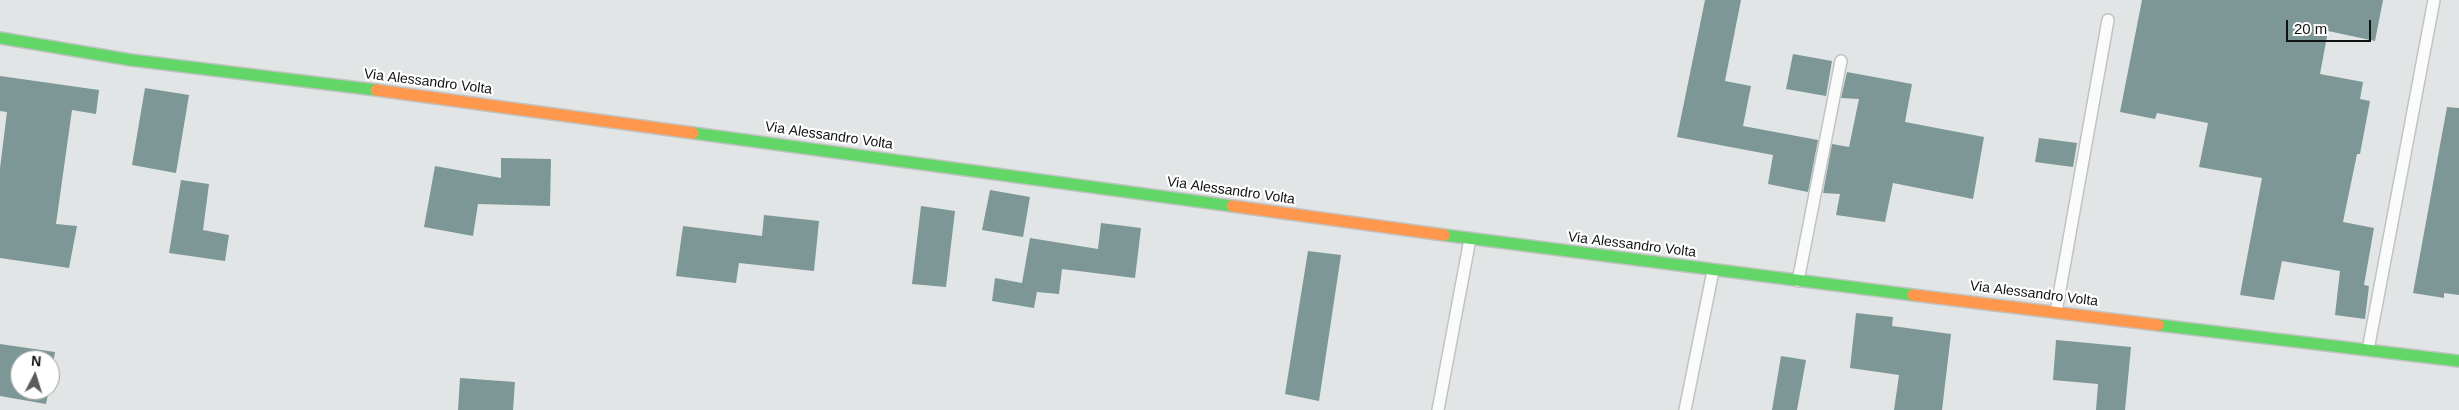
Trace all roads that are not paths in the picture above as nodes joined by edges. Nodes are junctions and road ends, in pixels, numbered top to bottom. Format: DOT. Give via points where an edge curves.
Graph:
graph roads {
  1 [pos="2434,0"];
  2 [pos="2108,20"];
  3 [pos="0,38"];
  4 [pos="1841,61"];
  5 [pos="1470,239"];
  6 [pos="1712,271"];
  7 [pos="1798,281"];
  8 [pos="2056,312"];
  9 [pos="2368,350"];
  10 [pos="2459,360"];
  11 [pos="1438,410"];
  12 [pos="1685,410"];
  1 -- 9 [label="lane"];
  2 -- 8 [label="lane"];
  3 -- 5 [label="street, Via Alessandro Volta" via="131,60 461,101"];
  4 -- 7 [label="lane"];
  5 -- 6 [label="street, Via Alessandro Volta"];
  5 -- 11 [label="lane"];
  6 -- 7 [label="street, Via Alessandro Volta"];
  6 -- 12 [label="lane"];
  7 -- 8 [label="street, Via Alessandro Volta"];
  8 -- 9 [label="street, Via Alessandro Volta"];
  9 -- 10 [label="street, Via Alessandro Volta"];
}
